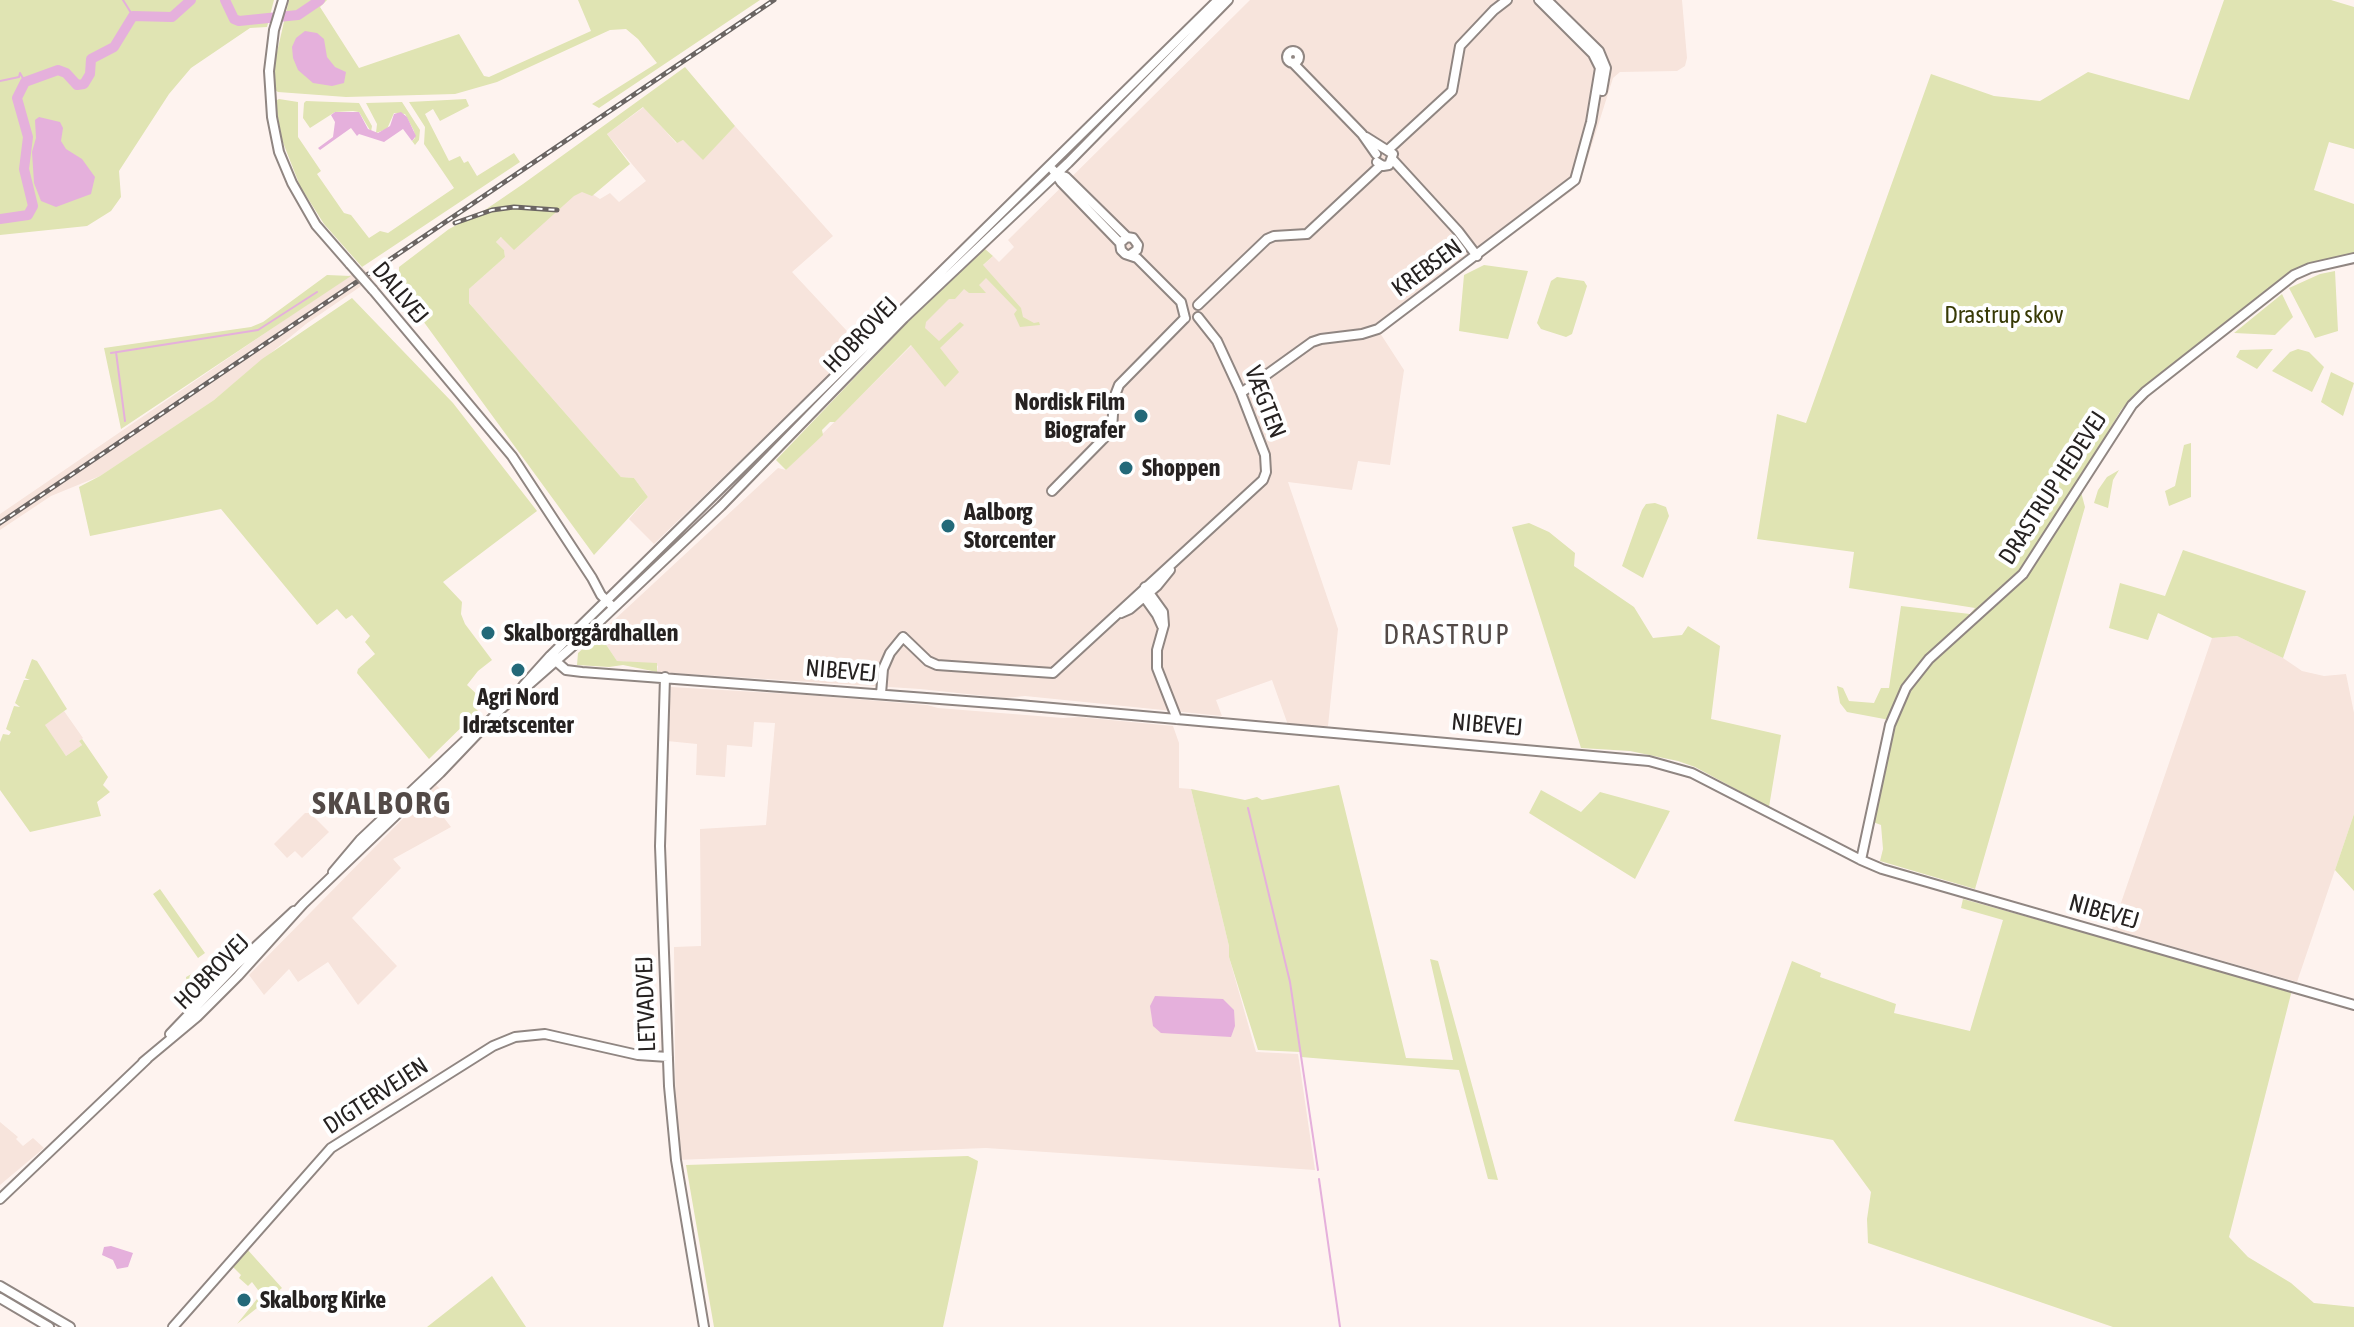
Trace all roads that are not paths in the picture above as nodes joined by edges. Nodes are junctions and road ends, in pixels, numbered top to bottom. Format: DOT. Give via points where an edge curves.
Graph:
graph roads {
  1 [pos="1218,0"];
  2 [pos="1228,0"];
  3 [pos="1504,0"];
  4 [pos="1539,0"];
  5 [pos="1547,0"];
  6 [pos="281,4"];
  7 [pos="1295,61"];
  8 [pos="1591,122"];
  9 [pos="1385,157"];
  10 [pos="1053,170"];
  11 [pos="1124,240"];
  12 [pos="1134,251"];
  13 [pos="1477,256"];
  14 [pos="2354,258"];
  15 [pos="1186,304"];
  16 [pos="1198,305"];
  17 [pos="1198,317"];
  18 [pos="1185,318"];
  19 [pos="1241,393"];
  20 [pos="1052,491"];
  21 [pos="1145,592"];
  22 [pos="611,603"];
  23 [pos="555,657"];
  24 [pos="665,677"];
  25 [pos="881,694"];
  26 [pos="1177,719"];
  27 [pos="1861,860"];
  28 [pos="2354,1005"];
  29 [pos="668,1057"];
  30 [pos="32,1170"];
  31 [pos="0,1199"];
  32 [pos="0,1207"];
  33 [pos="0,1286"];
  34 [pos="0,1298"];
  35 [pos="49,1327"];
  36 [pos="70,1327"];
  37 [pos="173,1327"];
  38 [pos="704,1327"];
  1 -- 10 [label="street, HOBROVEJ"];
  2 -- 10 [label="street, HOBROVEJ"];
  3 -- 9 [label="street" via="1460,46 1452,91"];
  4 -- 8 [label="street, KREBSEN" via="1598,61"];
  5 -- 8 [label="street, KREBSEN" via="1604,60 1605,79"];
  6 -- 22 [label="street, DALLVEJ, bridge" via="269,71 279,152 292,183 316,225 512,456"];
  7 -- 9 [label="street"];
  8 -- 13 [label="street, KREBSEN" via="1575,180"];
  9 -- 13 [label="street"];
  9 -- 16 [label="street" via="1307,234 1267,239"];
  10 -- 11 [label="street"];
  10 -- 22 [label="street, HOBROVEJ"];
  11 -- 12 [label="street" via="1136,240"];
  11 -- 12 [label="street" via="1121,250"];
  12 -- 15 [label="street"];
  13 -- 19 [label="street, KREBSEN" via="1378,329 1312,342"];
  14 -- 27 [label="street, DRASTRUP HEDEVEJ" via="2294,275 2132,405 2023,574 1929,659 1906,688 1893,714"];
  15 -- 16 [label="street"];
  15 -- 18 [label="street"];
  16 -- 17 [label="street"];
  17 -- 18 [label="street"];
  17 -- 19 [label="street, VÆGTEN" via="1217,341"];
  18 -- 20 [label="street" via="1119,385 1112,430"];
  19 -- 21 [label="street, VÆGTEN" via="1267,465 1263,480"];
  21 -- 25 [label="street" via="1058,670 1046,674 937,665 903,637 883,669"];
  21 -- 26 [label="street" via="1163,612 1157,668"];
  22 -- 23 [label="street, HOBROVEJ"];
  23 -- 24 [label="street, NIBEVEJ" via="566,670"];
  23 -- 30 [label="street, HOBROVEJ" via="360,840 197,1017"];
  24 -- 25 [label="street, NIBEVEJ"];
  24 -- 29 [label="street, LETVADVEJ" via="660,846"];
  25 -- 26 [label="street, NIBEVEJ"];
  26 -- 27 [label="street, NIBEVEJ" via="1649,761 1692,773"];
  27 -- 28 [label="street, NIBEVEJ"];
  29 -- 37 [label="street, DIGTERVEJEN" via="545,1034 493,1046 331,1148"];
  29 -- 38 [label="street, LETVADVEJ" via="676,1160"];
  30 -- 31 [label="street, HOBROVEJ"];
  30 -- 32 [label="street, HOBROVEJ"];
  33 -- 36 [label="street"];
  34 -- 35 [label="street"];
}
